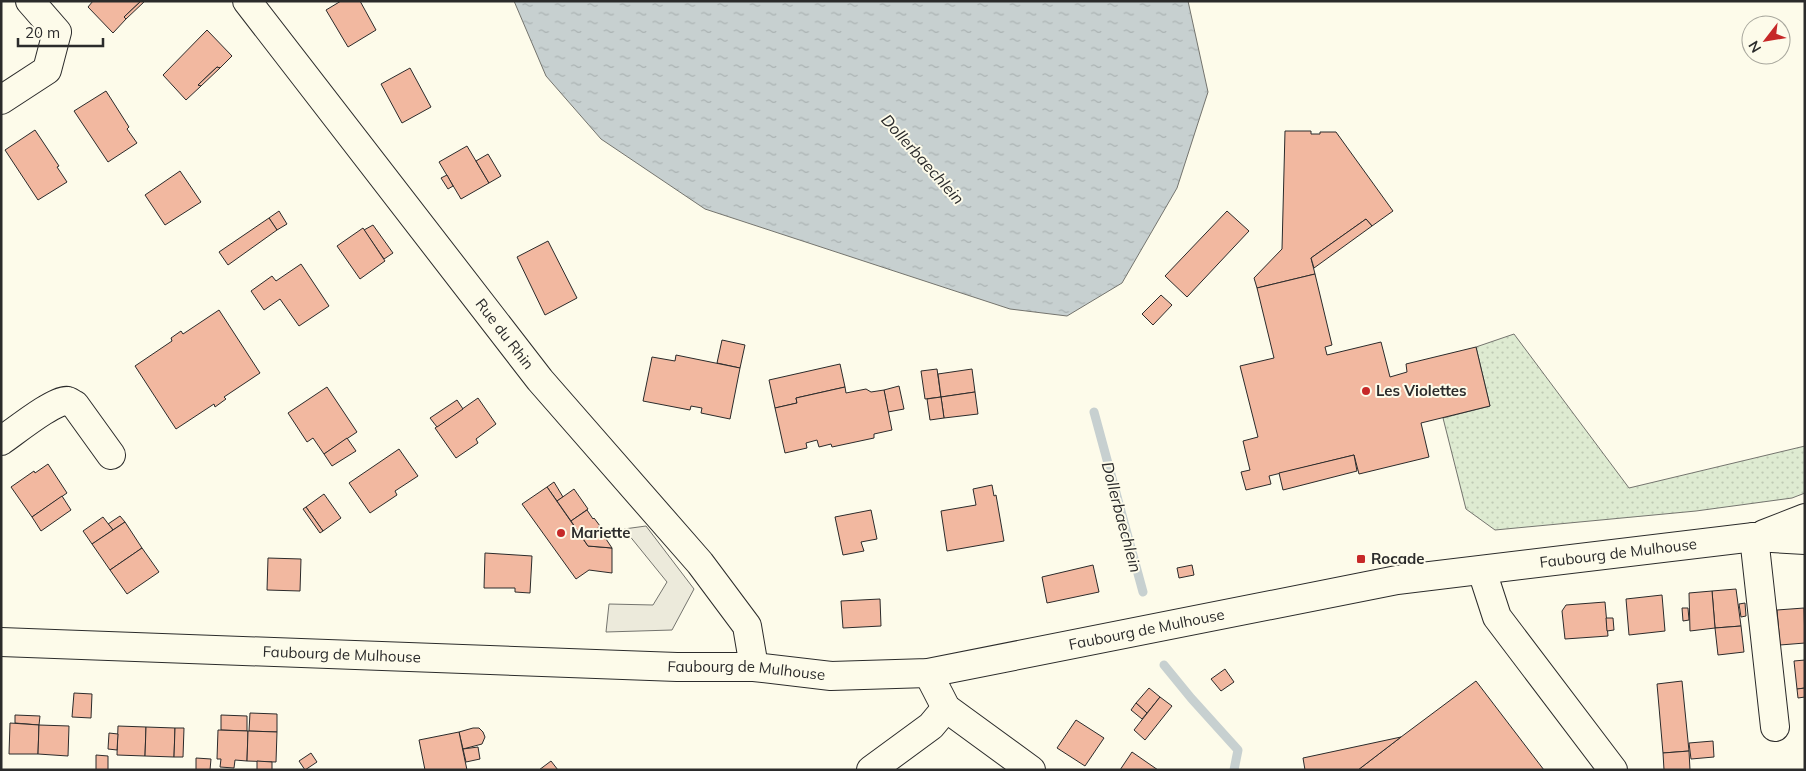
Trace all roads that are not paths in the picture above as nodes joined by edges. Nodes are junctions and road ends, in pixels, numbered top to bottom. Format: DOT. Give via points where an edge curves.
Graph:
graph roads {
  1 [pos="30,1"];
  2 [pos="247,1"];
  3 [pos="1,100"];
  4 [pos="1,441"];
  5 [pos="112,455"];
  6 [pos="1805,518"];
  7 [pos="1754,537"];
  8 [pos="1805,540"];
  9 [pos="1482,571"];
  10 [pos="1,642"];
  11 [pos="754,667"];
  12 [pos="928,673"];
  13 [pos="946,708"];
  14 [pos="1775,727"];
  15 [pos="871,770"];
  16 [pos="1031,770"];
  17 [pos="1613,770"];
  1 -- 3 [label="main road" via="57,32 47,70"];
  2 -- 11 [label="main road, Rue du Rhin" via="540,380 700,563 747,626"];
  4 -- 5 [label="main road" via="45,410 68,401 75,405"];
  6 -- 7 [label="main road, Faubourg de Mulhouse"];
  7 -- 8 [label="main road, Faubourg de Mulhouse"];
  7 -- 9 [label="main road, Faubourg de Mulhouse"];
  7 -- 14 [label="main road"];
  9 -- 12 [label="main road, Faubourg de Mulhouse" via="1397,580"];
  9 -- 17 [label="main road" via="1497,616"];
  10 -- 11 [label="main road, Faubourg de Mulhouse" via="677,667"];
  11 -- 12 [label="main road, Faubourg de Mulhouse" via="831,676"];
  12 -- 13 [label="main road"];
  13 -- 15 [label="main road" via="931,726"];
  13 -- 16 [label="main road"];
}
